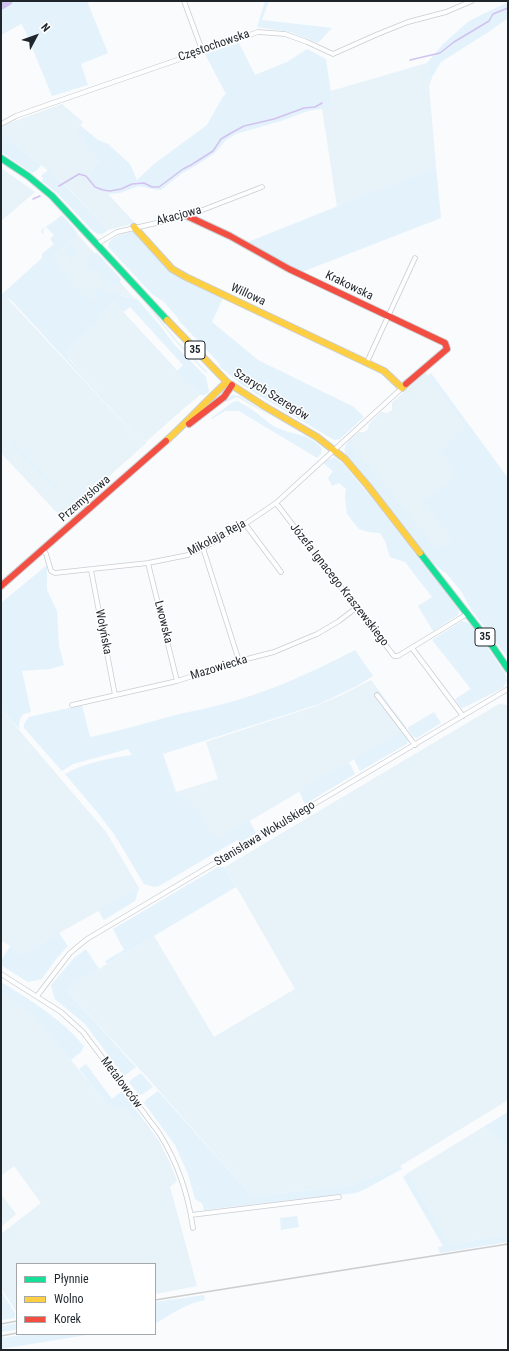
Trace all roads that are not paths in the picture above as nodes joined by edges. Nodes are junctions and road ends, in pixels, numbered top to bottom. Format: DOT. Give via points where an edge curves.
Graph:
graph roads {
  1 [pos="184,1"];
  2 [pos="472,1"];
  3 [pos="202,50"];
  4 [pos="1,124"];
  5 [pos="1,158"];
  6 [pos="262,187"];
  7 [pos="187,216"];
  8 [pos="134,227"];
  9 [pos="97,244"];
  10 [pos="415,258"];
  11 [pos="388,317"];
  12 [pos="367,362"];
  13 [pos="230,384"];
  14 [pos="402,388"];
  15 [pos="182,427"];
  16 [pos="334,450"];
  17 [pos="276,503"];
  18 [pos="245,524"];
  19 [pos="203,548"];
  20 [pos="43,550"];
  21 [pos="148,563"];
  22 [pos="92,570"];
  23 [pos="280,572"];
  24 [pos="1,586"];
  25 [pos="356,608"];
  26 [pos="467,614"];
  27 [pos="412,648"];
  28 [pos="239,661"];
  29 [pos="508,669"];
  30 [pos="177,681"];
  31 [pos="508,689"];
  32 [pos="115,695"];
  33 [pos="377,695"];
  34 [pos="72,705"];
  35 [pos="463,716"];
  36 [pos="415,744"];
  37 [pos="1,974"];
  38 [pos="37,996"];
  39 [pos="339,1197"];
  40 [pos="191,1215"];
  41 [pos="194,1228"];
  1 -- 3 [label="street"];
  2 -- 3 [label="street, Częstochowska" via="446,12 408,22 332,54 285,34 258,32"];
  3 -- 4 [label="street, Częstochowska" via="21,114"];
  5 -- 9 [label="main road, Szarych Szeregów / 35" via="46,190"];
  6 -- 7 [label="street, Akacjowa"];
  7 -- 8 [label="street, Akacjowa"];
  7 -- 11 [label="main road, Krakowska"];
  8 -- 9 [label="street, Akacjowa" via="117,232"];
  8 -- 12 [label="main road, Willowa" via="172,269"];
  9 -- 13 [label="main road, Szarych Szeregów / 35"];
  10 -- 11 [label="street"];
  11 -- 12 [label="street"];
  11 -- 14 [label="main road, Krakowska" via="448,346"];
  12 -- 14 [label="main road, Willowa" via="384,371"];
  13 -- 15 [label="main road, Przemysłowa" via="198,409"];
  13 -- 15 [label="main road, Przemysłowa" via="230,390 221,400"];
  13 -- 16 [label="main road, Szarych Szeregów / 35"];
  14 -- 16 [label="street, Krakowska"];
  15 -- 20 [label="main road, Przemysłowa"];
  16 -- 17 [label="street, Mikołaja Reja"];
  16 -- 26 [label="main road, Szarych Szeregów / 35" via="354,468"];
  17 -- 18 [label="street, Mikołaja Reja"];
  17 -- 25 [label="street, Józefa Ignacego Kraszewskiego"];
  18 -- 19 [label="street, Mikołaja Reja"];
  18 -- 23 [label="street"];
  19 -- 21 [label="street, Mikołaja Reja" via="188,555"];
  19 -- 28 [label="street"];
  20 -- 22 [label="street, Mikołaja Reja" via="51,571 55,573"];
  20 -- 24 [label="main road, Przemysłowa"];
  21 -- 22 [label="street, Mikołaja Reja"];
  21 -- 30 [label="street, Lwowska"];
  22 -- 32 [label="street, Wołyńska"];
  25 -- 27 [label="street, Józefa Ignacego Kraszewskiego" via="394,656"];
  25 -- 28 [label="street, Mazowiecka" via="317,634 274,652"];
  26 -- 27 [label="street, Józefa Ignacego Kraszewskiego"];
  26 -- 29 [label="main road, Szarych Szeregów / 35"];
  27 -- 35 [label="street"];
  28 -- 30 [label="street, Mazowiecka"];
  30 -- 32 [label="street, Mazowiecka"];
  31 -- 35 [label="street, Stanisława Wokulskiego"];
  32 -- 34 [label="street, Mazowiecka"];
  33 -- 36 [label="street"];
  35 -- 36 [label="street, Stanisława Wokulskiego"];
  36 -- 38 [label="street, Stanisława Wokulskiego" via="87,939 70,953"];
  37 -- 38 [label="street, Metalowców"];
  38 -- 40 [label="street, Metalowców" via="61,1012 83,1032 159,1133 176,1162"];
  39 -- 40 [label="street"];
  40 -- 41 [label="street, Metalowców"];
}
